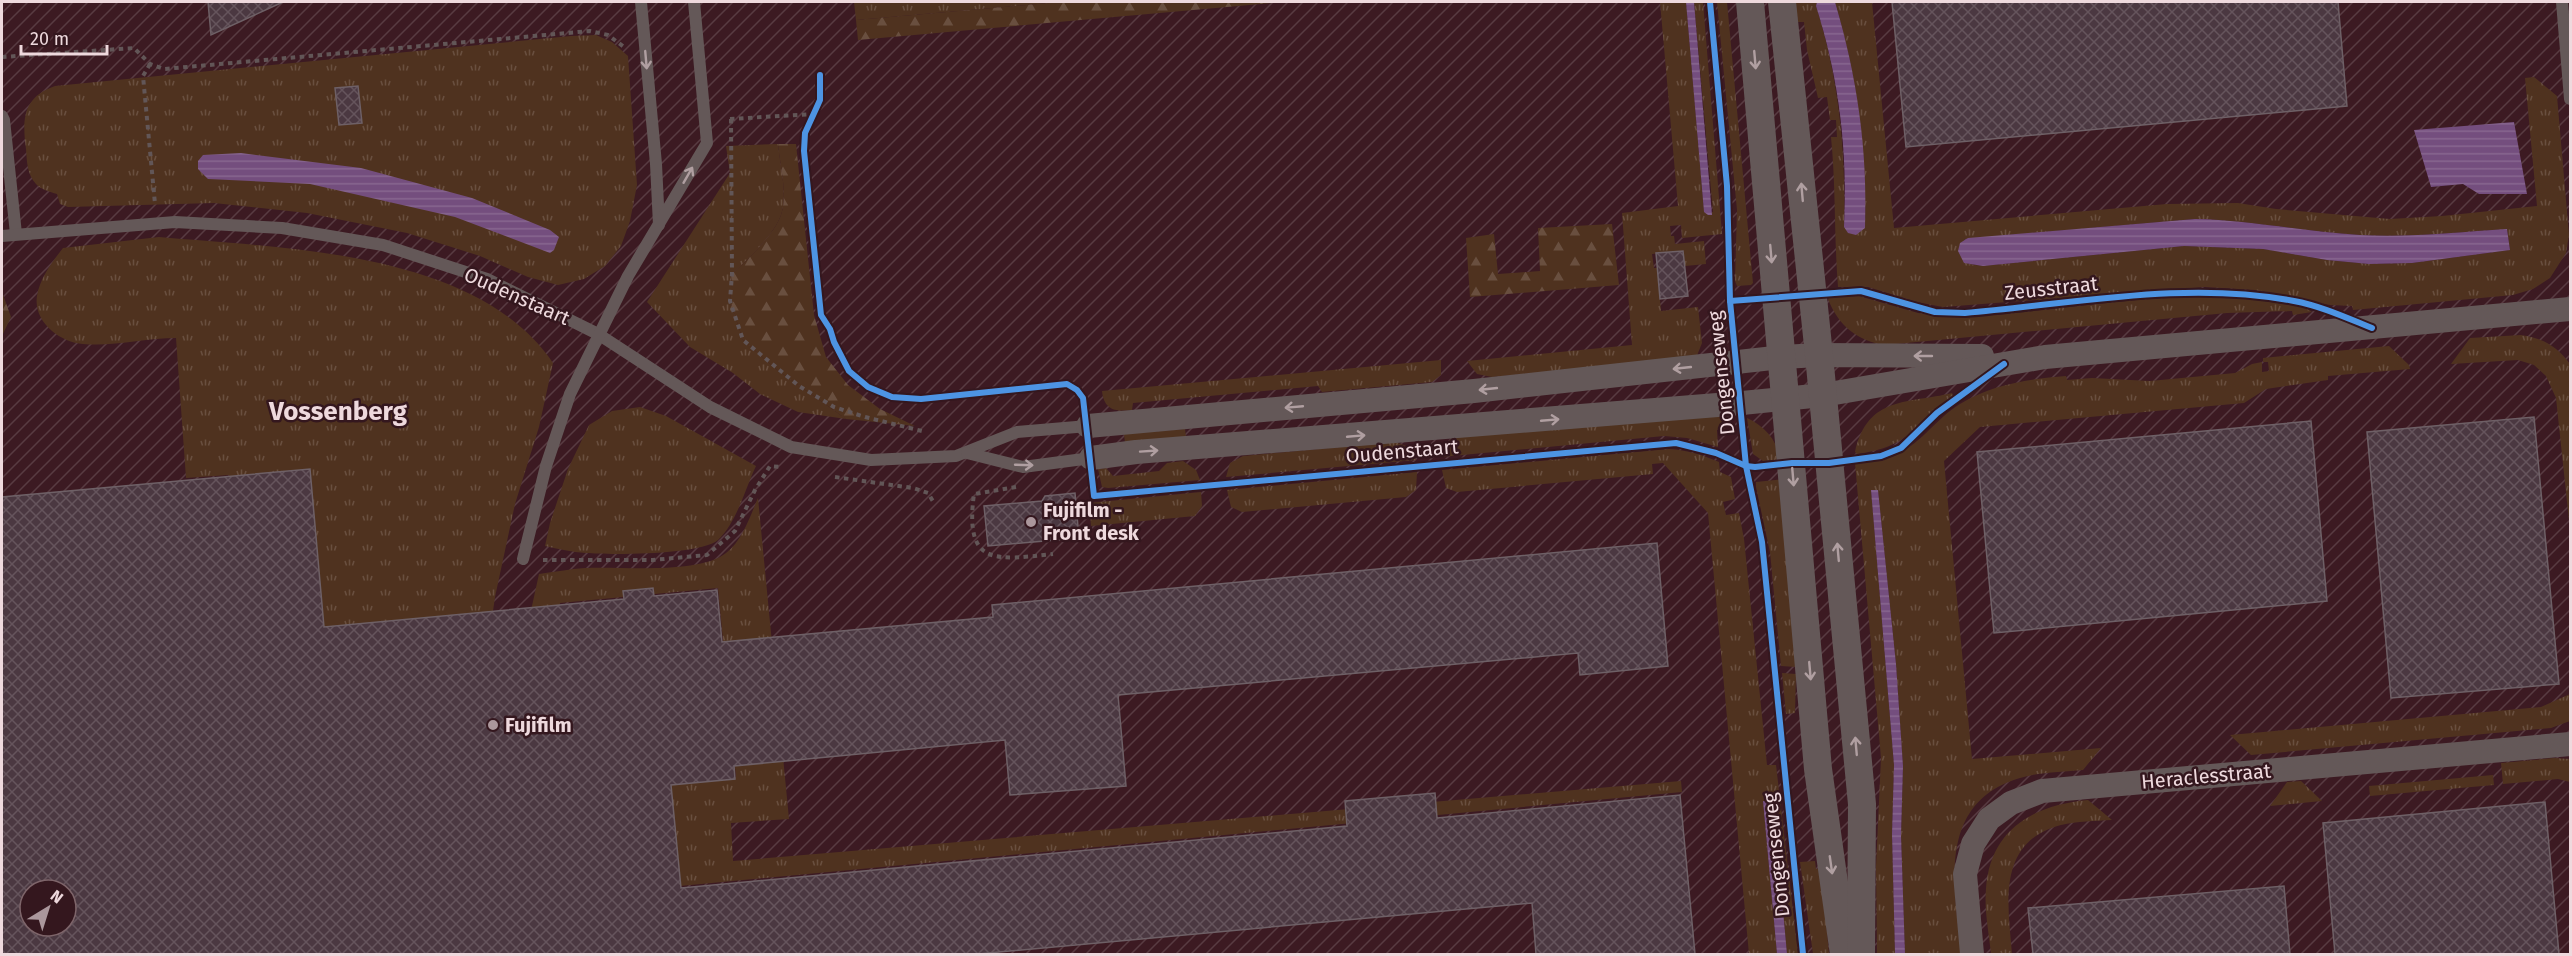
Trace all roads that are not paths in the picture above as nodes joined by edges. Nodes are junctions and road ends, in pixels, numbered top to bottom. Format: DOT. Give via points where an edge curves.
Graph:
graph roads {
  1 [pos="641,2"];
  2 [pos="694,2"];
  3 [pos="1750,2"];
  4 [pos="1782,2"];
  5 [pos="2562,2"];
  6 [pos="2571,99"];
  7 [pos="2,116"];
  8 [pos="659,225"];
  9 [pos="16,234"];
  10 [pos="2,236"];
  11 [pos="2571,309"];
  12 [pos="598,334"];
  13 [pos="1819,355"];
  14 [pos="1782,357"];
  15 [pos="2045,357"];
  16 [pos="1823,395"];
  17 [pos="1784,398"];
  18 [pos="1088,426"];
  19 [pos="967,453"];
  20 [pos="1091,458"];
  21 [pos="523,559"];
  22 [pos="2571,744"];
  23 [pos="1844,954"];
  24 [pos="1861,954"];
  25 [pos="1972,954"];
  1 -- 8 [label="lane, one-way"];
  8 -- 2 [label="lane, one-way" via="707,143"];
  3 -- 14 [label="street, one-way"];
  13 -- 4 [label="street, one-way"];
  5 -- 6 [label="lane"];
  7 -- 9 [label="lane"];
  8 -- 12 [label="lane"];
  9 -- 10 [label="lane, Oudenstaart"];
  9 -- 12 [label="lane, Oudenstaart" via="175,222 282,228 383,245 487,279"];
  11 -- 15 [label="street"];
  12 -- 19 [label="lane, Oudenstaart" via="710,407 791,447 872,460"];
  12 -- 21 [label="lane" via="570,394 546,466"];
  13 -- 14 [label="street, Oudenstaart"];
  15 -- 13 [label="street, one-way"];
  13 -- 16 [label="street"];
  14 -- 17 [label="street"];
  14 -- 18 [label="street, Oudenstaart, one-way" via="1463,392"];
  15 -- 16 [label="street"];
  16 -- 17 [label="street, Oudenstaart"];
  24 -- 16 [label="street, one-way" via="1862,804"];
  20 -- 17 [label="street, Oudenstaart, one-way"];
  17 -- 23 [label="street, one-way" via="1818,769"];
  18 -- 19 [label="lane, Oudenstaart" via="1017,432"];
  19 -- 20 [label="lane, Oudenstaart, one-way" via="1023,467"];
  22 -- 25 [label="street, Heraclesstraat" via="2042,790 2011,803 1989,819 1973,844 1965,874"];
}
